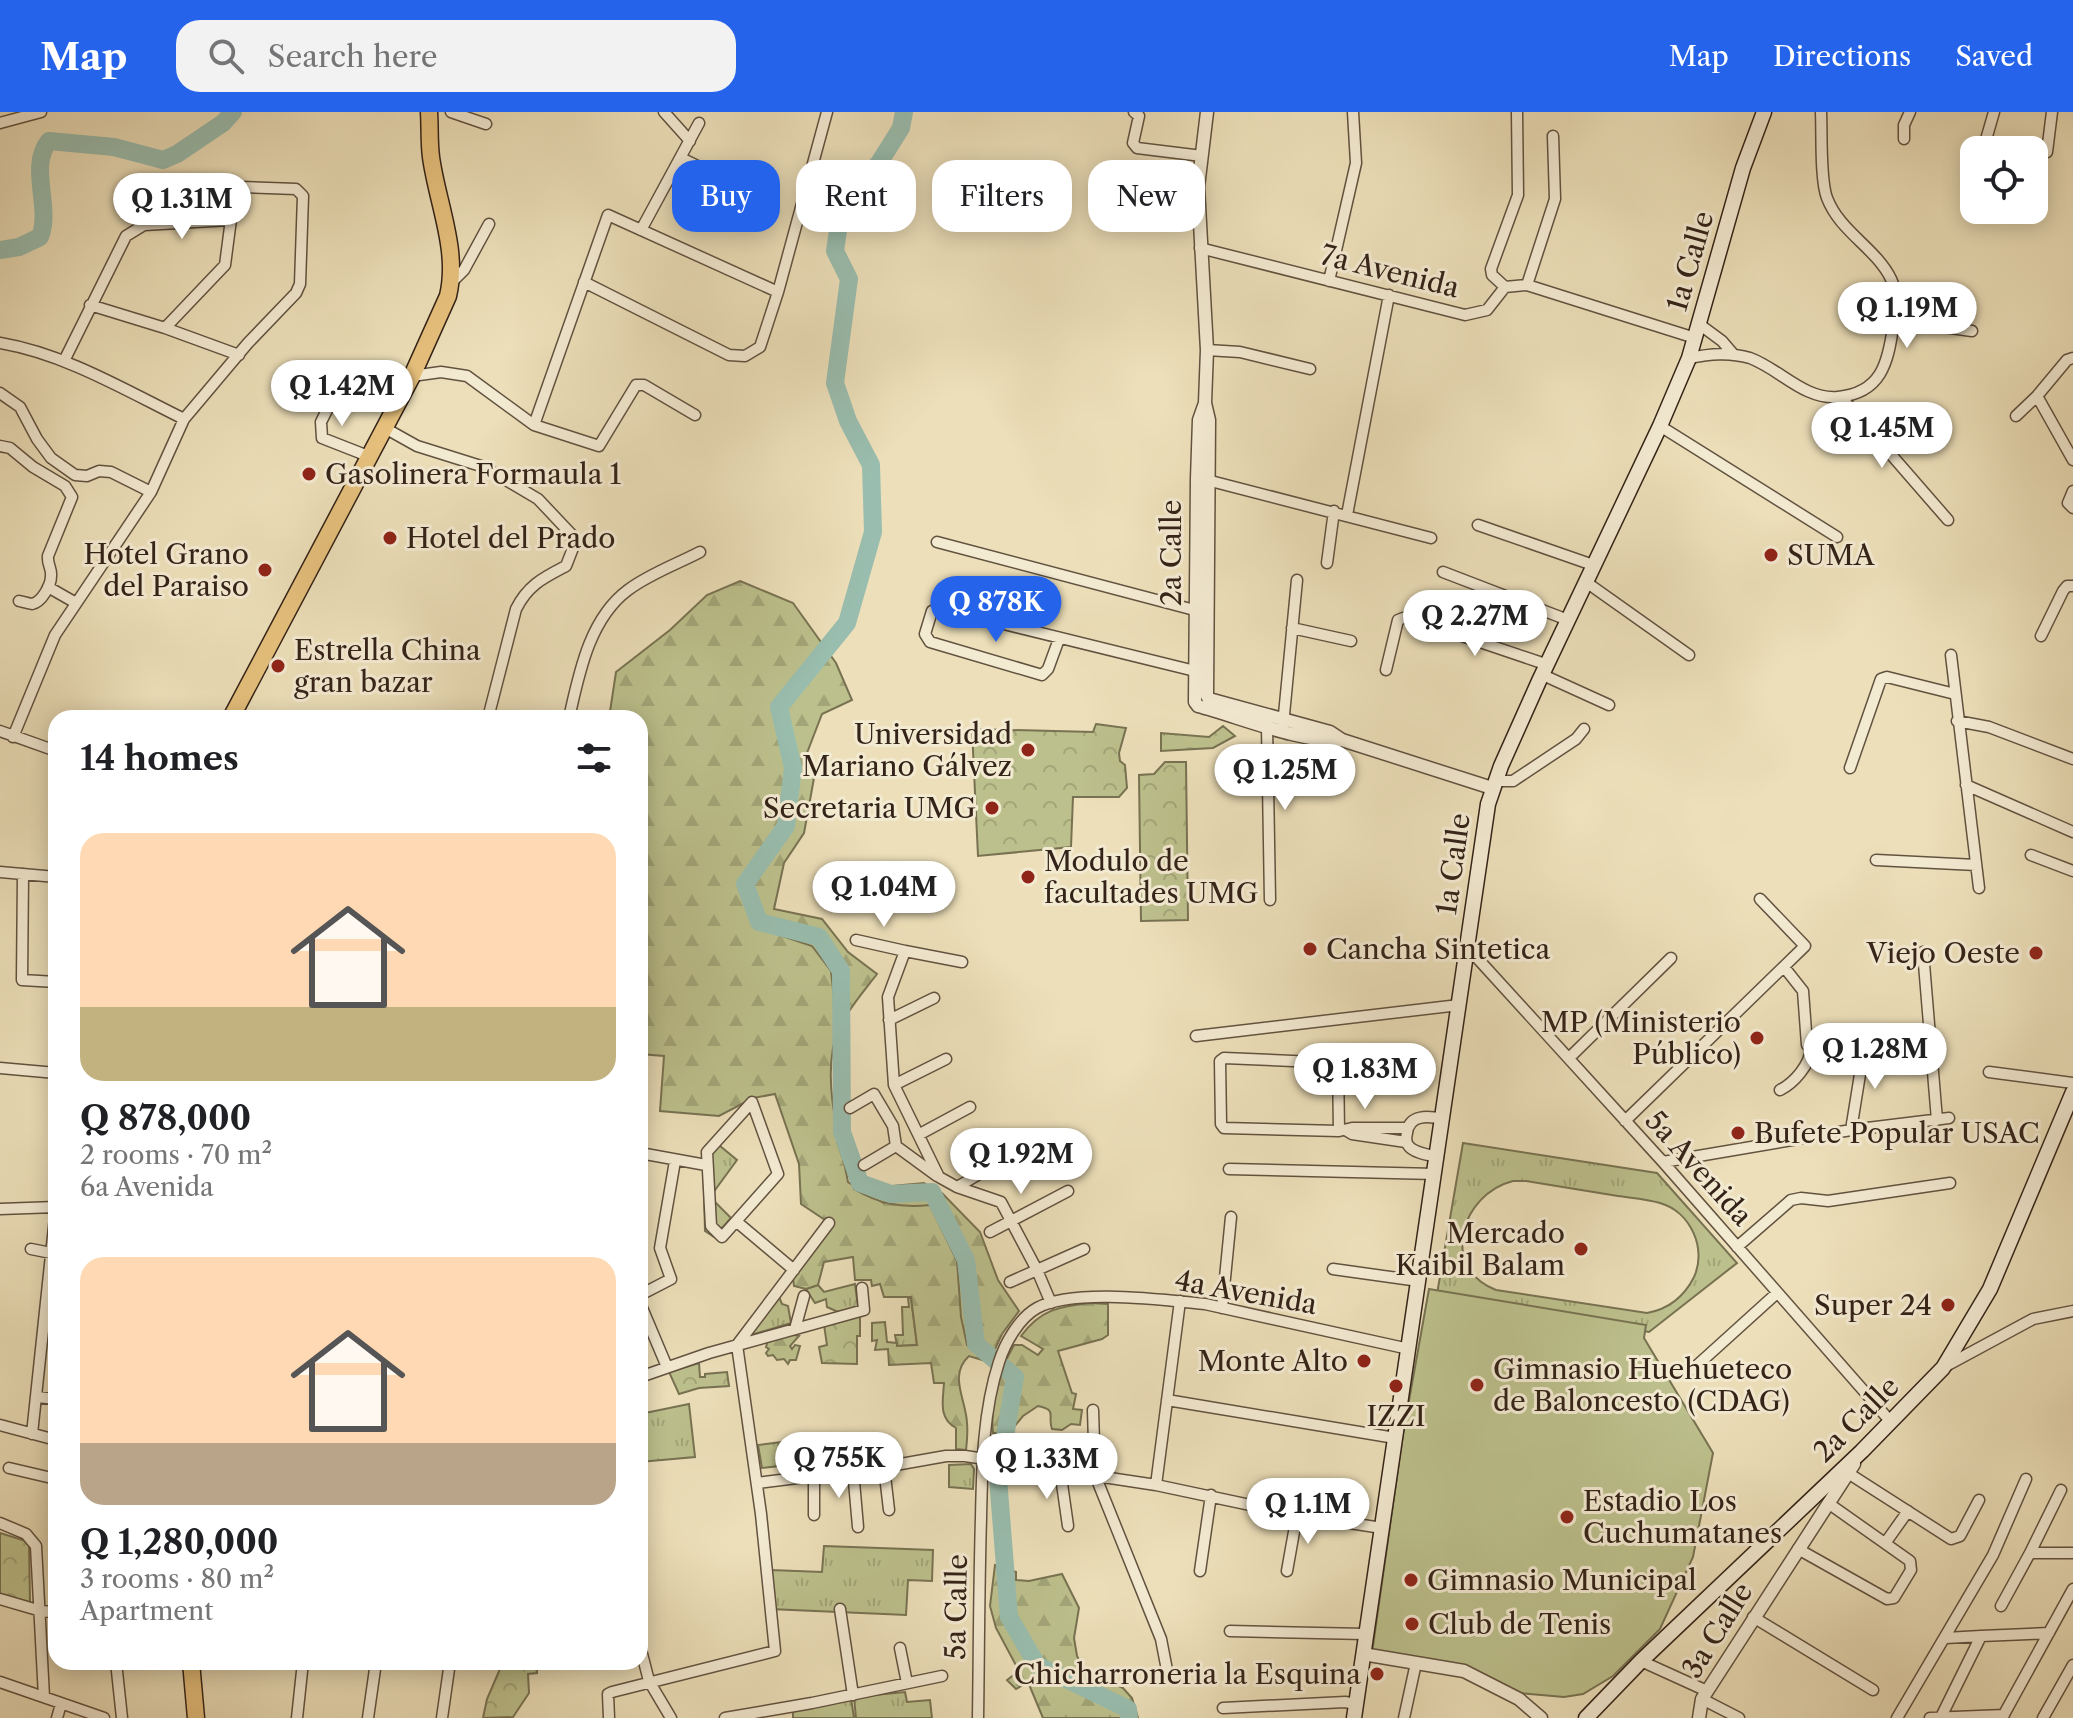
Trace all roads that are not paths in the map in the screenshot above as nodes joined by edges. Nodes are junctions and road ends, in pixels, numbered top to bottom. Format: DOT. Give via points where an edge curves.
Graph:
graph roads {
  1 [pos="39,112"];
  2 [pos="429,112"];
  3 [pos="451,112"];
  4 [pos="664,112"];
  5 [pos="827,112"];
  6 [pos="1134,112"];
  7 [pos="1207,112"];
  8 [pos="1353,112"];
  9 [pos="1517,112"];
  10 [pos="1764,112"];
  11 [pos="1821,112"];
  12 [pos="1910,112"];
  13 [pos="1994,112"];
  14 [pos="2052,112"];
  15 [pos="0,123"];
  16 [pos="699,123"];
  17 [pos="486,124"];
  18 [pos="1553,136"];
  19 [pos="1987,136"];
  20 [pos="1904,139"];
  21 [pos="690,141"];
  22 [pos="2048,144"];
  23 [pos="1202,156"];
  24 [pos="681,158"];
  25 [pos="685,160"];
  26 [pos="230,220"];
  27 [pos="489,224"];
  28 [pos="641,230"];
  29 [pos="1200,248"];
  30 [pos="1329,281"];
  31 [pos="584,282"];
  32 [pos="451,283"];
  33 [pos="1527,285"];
  34 [pos="1505,287"];
  35 [pos="778,292"];
  36 [pos="1389,295"];
  37 [pos="90,305"];
  38 [pos="1894,320"];
  39 [pos="165,328"];
  40 [pos="1697,331"];
  41 [pos="1972,331"];
  42 [pos="0,343"];
  43 [pos="1207,350"];
  44 [pos="239,355"];
  45 [pos="1734,355"];
  46 [pos="1689,358"];
  47 [pos="2073,358"];
  48 [pos="64,361"];
  49 [pos="1310,369"];
  50 [pos="412,376"];
  51 [pos="336,392"];
  52 [pos="0,393"];
  53 [pos="2037,396"];
  54 [pos="1841,397"];
  55 [pos="695,415"];
  56 [pos="2016,416"];
  57 [pos="184,419"];
  58 [pos="534,425"];
  59 [pos="1660,426"];
  60 [pos="383,427"];
  61 [pos="0,446"];
  62 [pos="368,456"];
  63 [pos="2073,460"];
  64 [pos="1202,479"];
  65 [pos="2073,491"];
  66 [pos="151,492"];
  67 [pos="2073,508"];
  68 [pos="1334,511"];
  69 [pos="1347,515"];
  70 [pos="1948,520"];
  71 [pos="1478,525"];
  72 [pos="1837,537"];
  73 [pos="1431,538"];
  74 [pos="937,542"];
  75 [pos="700,552"];
  76 [pos="1327,563"];
  77 [pos="1593,565"];
  78 [pos="1443,572"];
  79 [pos="1297,580"];
  80 [pos="1586,582"];
  81 [pos="2073,586"];
  82 [pos="48,587"];
  83 [pos="19,601"];
  84 [pos="76,603"];
  85 [pos="1202,612"];
  86 [pos="1568,620"];
  87 [pos="1292,628"];
  88 [pos="2041,636"];
  89 [pos="1059,639"];
  90 [pos="1351,641"];
  91 [pos="1689,655"];
  92 [pos="1951,655"];
  93 [pos="1386,670"];
  94 [pos="1545,670"];
  95 [pos="1195,671"];
  96 [pos="1955,694"];
  97 [pos="1609,705"];
  98 [pos="235,710"];
  99 [pos="490,710"];
  100 [pos="571,710"];
  101 [pos="1957,721"];
  102 [pos="1283,724"];
  103 [pos="1267,726"];
  104 [pos="1584,729"];
  105 [pos="0,731"];
  106 [pos="13,737"];
  107 [pos="48,748"];
  108 [pos="2073,759"];
  109 [pos="1850,768"];
  110 [pos="1494,785"];
  111 [pos="1966,785"];
  112 [pos="2073,832"];
  113 [pos="2031,855"];
  114 [pos="1876,860"];
  115 [pos="1976,865"];
  116 [pos="2073,871"];
  117 [pos="0,872"];
  118 [pos="23,874"];
  119 [pos="48,876"];
  120 [pos="1979,888"];
  121 [pos="1760,899"];
  122 [pos="1270,900"];
  123 [pos="856,940"];
  124 [pos="1468,948"];
  125 [pos="905,951"];
  126 [pos="1923,952"];
  127 [pos="1671,958"];
  128 [pos="962,962"];
  129 [pos="1784,967"];
  130 [pos="48,982"];
  131 [pos="934,998"];
  132 [pos="1459,1005"];
  133 [pos="889,1020"];
  134 [pos="1196,1036"];
  135 [pos="1811,1048"];
  136 [pos="1569,1058"];
  137 [pos="946,1059"];
  138 [pos="0,1068"];
  139 [pos="48,1072"];
  140 [pos="1989,1072"];
  141 [pos="2073,1083"];
  142 [pos="894,1085"];
  143 [pos="1780,1090"];
  144 [pos="2073,1092"];
  145 [pos="970,1107"];
  146 [pos="850,1108"];
  147 [pos="1949,1118"];
  148 [pos="1443,1119"];
  149 [pos="1937,1120"];
  150 [pos="1625,1121"];
  151 [pos="1407,1128"];
  152 [pos="1851,1130"];
  153 [pos="1343,1131"];
  154 [pos="920,1134"];
  155 [pos="1406,1142"];
  156 [pos="896,1146"];
  157 [pos="648,1155"];
  158 [pos="1012,1155"];
  159 [pos="1438,1157"];
  160 [pos="675,1161"];
  161 [pos="1663,1162"];
  162 [pos="706,1165"];
  163 [pos="864,1165"];
  164 [pos="1229,1169"];
  165 [pos="1435,1174"];
  166 [pos="939,1177"];
  167 [pos="1950,1183"];
  168 [pos="957,1187"];
  169 [pos="1068,1191"];
  170 [pos="48,1207"];
  171 [pos="0,1209"];
  172 [pos="1231,1217"];
  173 [pos="1011,1219"];
  174 [pos="737,1222"];
  175 [pos="829,1223"];
  176 [pos="990,1232"];
  177 [pos="1737,1247"];
  178 [pos="31,1249"];
  179 [pos="1084,1249"];
  180 [pos="48,1253"];
  181 [pos="1333,1269"];
  182 [pos="794,1270"];
  183 [pos="1037,1270"];
  184 [pos="1419,1281"];
  185 [pos="1010,1282"];
  186 [pos="862,1288"];
  187 [pos="648,1291"];
  188 [pos="1777,1293"];
  189 [pos="804,1296"];
  190 [pos="1180,1301"];
  191 [pos="48,1302"];
  192 [pos="1051,1303"];
  193 [pos="1222,1308"];
  194 [pos="2073,1311"];
  195 [pos="1027,1314"];
  196 [pos="648,1322"];
  197 [pos="795,1329"];
  198 [pos="737,1345"];
  199 [pos="42,1349"];
  200 [pos="1409,1349"];
  201 [pos="48,1350"];
  202 [pos="667,1367"];
  203 [pos="1943,1368"];
  204 [pos="1693,1369"];
  205 [pos="648,1374"];
  206 [pos="37,1397"];
  207 [pos="48,1398"];
  208 [pos="1167,1400"];
  209 [pos="1093,1410"];
  210 [pos="1891,1422"];
  211 [pos="0,1425"];
  212 [pos="32,1434"];
  213 [pos="48,1438"];
  214 [pos="1395,1438"];
  215 [pos="1862,1451"];
  216 [pos="983,1459"];
  217 [pos="884,1467"];
  218 [pos="9,1468"];
  219 [pos="853,1470"];
  220 [pos="1060,1470"];
  221 [pos="1848,1473"];
  222 [pos="814,1475"];
  223 [pos="1095,1475"];
  224 [pos="48,1477"];
  225 [pos="2026,1479"];
  226 [pos="757,1483"];
  227 [pos="1156,1485"];
  228 [pos="2061,1490"];
  229 [pos="1211,1495"];
  230 [pos="1979,1500"];
  231 [pos="1828,1503"];
  232 [pos="889,1510"];
  233 [pos="1908,1511"];
  234 [pos="814,1515"];
  235 [pos="1297,1515"];
  236 [pos="0,1523"];
  237 [pos="1068,1526"];
  238 [pos="858,1527"];
  239 [pos="1382,1528"];
  240 [pos="1886,1542"];
  241 [pos="1798,1549"];
  242 [pos="2030,1553"];
  243 [pos="2073,1553"];
  244 [pos="1200,1571"];
  245 [pos="1287,1571"];
  246 [pos="2073,1589"];
  247 [pos="0,1599"];
  248 [pos="2001,1606"];
  249 [pos="840,1609"];
  250 [pos="41,1611"];
  251 [pos="48,1611"];
  252 [pos="1753,1617"];
  253 [pos="1230,1631"];
  254 [pos="2049,1633"];
  255 [pos="1365,1634"];
  256 [pos="1981,1636"];
  257 [pos="1946,1638"];
  258 [pos="900,1648"];
  259 [pos="1363,1654"];
  260 [pos="1641,1661"];
  261 [pos="1416,1663"];
  262 [pos="2073,1665"];
  263 [pos="117,1670"];
  264 [pos="192,1670"];
  265 [pos="302,1670"];
  266 [pos="375,1670"];
  267 [pos="449,1670"];
  268 [pos="646,1670"];
  269 [pos="1167,1670"];
  270 [pos="942,1676"];
  271 [pos="649,1681"];
  272 [pos="0,1682"];
  273 [pos="907,1683"];
  274 [pos="1873,1690"];
  275 [pos="853,1695"];
  276 [pos="1704,1695"];
  277 [pos="44,1697"];
  278 [pos="61,1704"];
  279 [pos="1223,1708"];
  280 [pos="1355,1711"];
  281 [pos="2003,1716"];
  282 [pos="1941,1717"];
  283 [pos="57,1718"];
  284 [pos="104,1718"];
  285 [pos="122,1718"];
  286 [pos="196,1718"];
  287 [pos="297,1718"];
  288 [pos="368,1718"];
  289 [pos="442,1718"];
  290 [pos="609,1718"];
  291 [pos="671,1718"];
  292 [pos="725,1718"];
  293 [pos="978,1718"];
  294 [pos="1404,1718"];
  295 [pos="1541,1718"];
  296 [pos="1586,1718"];
  297 [pos="1699,1718"];
  298 [pos="1739,1718"];
  299 [pos="1897,1718"];
  300 [pos="1930,1718"];
  301 [pos="2043,1718"];
  1 -- 15 [label="street"];
  2 -- 32 [label="main road"];
  3 -- 17 [label="street"];
  4 -- 21 [label="street"];
  5 -- 35 [label="street"];
  6 -- 23 [label="street" via="1139,116 1133,143 1137,148"];
  7 -- 23 [label="street, 2a Calle"];
  8 -- 30 [label="street" via="1356,163"];
  9 -- 34 [label="street" via="1518,195 1491,269"];
  10 -- 40 [label="main road, 1a Calle"];
  11 -- 38 [label="street" via="1825,195 1839,222 1891,280"];
  12 -- 20 [label="street"];
  13 -- 19 [label="street"];
  14 -- 22 [label="street"];
  16 -- 21 [label="street"];
  18 -- 33 [label="street" via="1555,199"];
  21 -- 24 [label="street"];
  23 -- 29 [label="street, 2a Calle"];
  24 -- 25 [label="street"];
  24 -- 28 [label="street"];
  26 -- 37 [label="street" via="144,225 126,236"];
  26 -- 39 [label="street" via="225,265"];
  26 -- 44 [label="street" via="233,194 241,187 296,189 303,196 300,284"];
  27 -- 32 [label="street"];
  28 -- 31 [label="street" via="608,215"];
  28 -- 35 [label="street"];
  29 -- 30 [label="street, 7a Avenida"];
  29 -- 43 [label="street, 2a Calle"];
  30 -- 36 [label="street, 7a Avenida"];
  31 -- 35 [label="street" via="737,356 760,347"];
  31 -- 58 [label="street"];
  32 -- 50 [label="main road"];
  33 -- 34 [label="street"];
  33 -- 40 [label="street"];
  34 -- 36 [label="street, 7a Avenida" via="1487,310 1465,315"];
  36 -- 69 [label="street"];
  37 -- 39 [label="street"];
  37 -- 48 [label="street"];
  38 -- 41 [label="street"];
  38 -- 54 [label="street" via="1890,353 1880,375"];
  39 -- 44 [label="street"];
  40 -- 45 [label="street" via="1722,341"];
  40 -- 46 [label="main road, 1a Calle"];
  42 -- 48 [label="street"];
  43 -- 49 [label="street" via="1240,352"];
  43 -- 64 [label="street, 2a Calle" via="1209,420"];
  44 -- 57 [label="street"];
  45 -- 46 [label="street"];
  45 -- 54 [label="street" via="1766,365 1810,393"];
  46 -- 59 [label="main road, 1a Calle"];
  47 -- 53 [label="street"];
  48 -- 57 [label="street"];
  50 -- 58 [label="street" via="467,376"];
  50 -- 60 [label="main road"];
  51 -- 62 [label="street" via="321,422 322,438"];
  52 -- 66 [label="street" via="20,407 51,458 75,475 111,472"];
  53 -- 56 [label="street"];
  53 -- 63 [label="street"];
  54 -- 70 [label="street"];
  55 -- 58 [label="street" via="636,385 599,446"];
  57 -- 66 [label="street"];
  59 -- 72 [label="street"];
  59 -- 77 [label="main road, 1a Calle"];
  60 -- 62 [label="main road"];
  60 -- 99 [label="street" via="417,446 484,467 538,499 572,535 566,566 537,581 516,609"];
  61 -- 82 [label="street" via="71,491 48,556"];
  62 -- 98 [label="main road"];
  64 -- 68 [label="street"];
  64 -- 85 [label="street, 2a Calle"];
  65 -- 67 [label="street" via="2068,503"];
  66 -- 84 [label="street"];
  68 -- 69 [label="street"];
  68 -- 76 [label="street"];
  69 -- 73 [label="street"];
  71 -- 77 [label="street"];
  74 -- 85 [label="street"];
  75 -- 100 [label="street" via="632,588 613,605 585,654"];
  77 -- 80 [label="main road, 1a Calle"];
  78 -- 86 [label="street"];
  79 -- 87 [label="street"];
  80 -- 86 [label="main road, 1a Calle"];
  80 -- 91 [label="street"];
  81 -- 88 [label="street" via="2063,591"];
  82 -- 83 [label="street" via="32,604"];
  82 -- 84 [label="street"];
  84 -- 106 [label="street" via="55,635"];
  85 -- 95 [label="street, 2a Calle"];
  85 -- 102 [label="street, 2a Calle" via="1209,699"];
  86 -- 94 [label="main road, 1a Calle"];
  87 -- 90 [label="street"];
  87 -- 102 [label="street"];
  89 -- 89 [label="street" via="939,608 932,611 925,634 930,642 1042,675"];
  89 -- 95 [label="street"];
  92 -- 96 [label="street"];
  93 -- 94 [label="street" via="1398,620 1406,617"];
  94 -- 97 [label="street"];
  94 -- 110 [label="main road, 1a Calle"];
  95 -- 103 [label="street, 2a Calle" via="1196,705"];
  96 -- 101 [label="street"];
  96 -- 109 [label="street" via="1881,679"];
  101 -- 108 [label="street" via="1989,727"];
  101 -- 111 [label="street"];
  102 -- 103 [label="street"];
  102 -- 110 [label="street"];
  103 -- 122 [label="street"];
  104 -- 110 [label="street" via="1513,781"];
  105 -- 106 [label="street"];
  106 -- 107 [label="street"];
  110 -- 124 [label="main road, 1a Calle"];
  111 -- 112 [label="street"];
  111 -- 115 [label="street"];
  113 -- 116 [label="street"];
  114 -- 115 [label="street"];
  115 -- 120 [label="street"];
  117 -- 118 [label="street"];
  118 -- 119 [label="street"];
  118 -- 130 [label="street" via="22,980"];
  121 -- 129 [label="street" via="1805,946"];
  123 -- 125 [label="street"];
  124 -- 132 [label="main road, 1a Calle"];
  124 -- 136 [label="street, 5a Avenida"];
  125 -- 128 [label="street"];
  125 -- 133 [label="street" via="888,997"];
  126 -- 149 [label="street"];
  127 -- 136 [label="street"];
  129 -- 135 [label="street" via="1803,991"];
  129 -- 150 [label="street"];
  131 -- 133 [label="street"];
  132 -- 134 [label="street"];
  132 -- 148 [label="main road, 1a Calle"];
  133 -- 142 [label="street"];
  135 -- 143 [label="street" via="1790,1085"];
  135 -- 152 [label="street" via="1860,1053"];
  136 -- 150 [label="street, 5a Avenida"];
  137 -- 142 [label="street"];
  138 -- 139 [label="street"];
  140 -- 141 [label="street"];
  142 -- 154 [label="street"];
  144 -- 203 [label="main road, 2a Calle" via="1990,1289"];
  145 -- 154 [label="street"];
  146 -- 156 [label="street" via="874,1094 893,1126"];
  147 -- 149 [label="street"];
  148 -- 151 [label="street" via="1421,1117"];
  148 -- 159 [label="main road, 1a Calle"];
  149 -- 152 [label="street"];
  150 -- 161 [label="street, 5a Avenida"];
  151 -- 153 [label="street"];
  151 -- 155 [label="street"];
  152 -- 161 [label="street"];
  153 -- 153 [label="street" via="1224,1128 1220,1061 1338,1063"];
  153 -- 155 [label="street"];
  154 -- 166 [label="street"];
  155 -- 159 [label="street" via="1415,1151"];
  156 -- 163 [label="street"];
  156 -- 166 [label="street"];
  157 -- 160 [label="street"];
  158 -- 168 [label="street"];
  159 -- 165 [label="main road, 1a Calle"];
  160 -- 162 [label="street"];
  160 -- 187 [label="street" via="660,1248 671,1279"];
  161 -- 177 [label="street, 5a Avenida"];
  162 -- 174 [label="street" via="711,1226 723,1237"];
  162 -- 174 [label="street" via="708,1149 754,1102 778,1174"];
  164 -- 165 [label="street"];
  165 -- 184 [label="main road, 1a Calle"];
  166 -- 168 [label="street"];
  167 -- 177 [label="street" via="1828,1201 1791,1200"];
  168 -- 173 [label="street" via="1001,1202"];
  169 -- 173 [label="street"];
  170 -- 171 [label="street"];
  172 -- 193 [label="street"];
  173 -- 176 [label="street"];
  173 -- 183 [label="street"];
  174 -- 182 [label="street"];
  175 -- 182 [label="street"];
  177 -- 188 [label="street, 5a Avenida"];
  178 -- 180 [label="street"];
  179 -- 183 [label="street"];
  181 -- 184 [label="street"];
  182 -- 198 [label="street"];
  183 -- 185 [label="street"];
  183 -- 192 [label="street"];
  184 -- 200 [label="main road, 1a Calle"];
  186 -- 197 [label="street" via="864,1310"];
  188 -- 204 [label="street"];
  188 -- 210 [label="street, 5a Avenida"];
  189 -- 197 [label="street"];
  190 -- 192 [label="street, 4a Avenida" via="1082,1298"];
  190 -- 193 [label="street, 4a Avenida"];
  190 -- 208 [label="street"];
  191 -- 199 [label="street"];
  192 -- 195 [label="street, 4a Avenida"];
  193 -- 200 [label="street, 4a Avenida"];
  194 -- 203 [label="street" via="2033,1319"];
  195 -- 216 [label="street, 5a Calle" via="1000,1359"];
  196 -- 202 [label="street"];
  197 -- 198 [label="street"];
  198 -- 202 [label="street"];
  198 -- 226 [label="street"];
  199 -- 201 [label="street"];
  199 -- 206 [label="street"];
  200 -- 214 [label="main road, 1a Calle"];
  202 -- 205 [label="street"];
  203 -- 210 [label="main road, 2a Calle"];
  206 -- 207 [label="street"];
  206 -- 212 [label="street"];
  208 -- 214 [label="street"];
  208 -- 227 [label="street"];
  209 -- 223 [label="street"];
  210 -- 215 [label="main road, 2a Calle"];
  211 -- 212 [label="street"];
  212 -- 213 [label="street"];
  214 -- 239 [label="main road, 1a Calle"];
  215 -- 221 [label="street, 3a Calle"];
  215 -- 260 [label="main road, 2a Calle"];
  216 -- 217 [label="street" via="946,1456"];
  216 -- 220 [label="street"];
  216 -- 293 [label="street, 5a Calle"];
  217 -- 219 [label="street"];
  217 -- 232 [label="street"];
  218 -- 224 [label="street"];
  219 -- 222 [label="street"];
  219 -- 238 [label="street"];
  220 -- 223 [label="street"];
  220 -- 237 [label="street"];
  221 -- 231 [label="street, 3a Calle"];
  221 -- 233 [label="street"];
  222 -- 226 [label="street"];
  222 -- 234 [label="street"];
  223 -- 227 [label="street"];
  223 -- 269 [label="street" via="1161,1639"];
  225 -- 257 [label="street" via="1993,1555"];
  226 -- 271 [label="street" via="775,1652"];
  227 -- 229 [label="street"];
  228 -- 242 [label="street"];
  229 -- 235 [label="street"];
  229 -- 244 [label="street"];
  230 -- 233 [label="street" via="1955,1539"];
  231 -- 240 [label="street"];
  231 -- 241 [label="street, 3a Calle"];
  233 -- 240 [label="street"];
  235 -- 239 [label="street"];
  235 -- 245 [label="street"];
  236 -- 250 [label="street" via="26,1534 36,1546"];
  239 -- 255 [label="main road, 1a Calle"];
  240 -- 241 [label="street" via="1911,1567 1890,1599"];
  241 -- 252 [label="street, 3a Calle"];
  242 -- 243 [label="street"];
  242 -- 248 [label="street"];
  246 -- 254 [label="street"];
  247 -- 250 [label="street"];
  249 -- 275 [label="street"];
  250 -- 251 [label="street"];
  250 -- 277 [label="street"];
  252 -- 274 [label="street"];
  252 -- 276 [label="street, 3a Calle"];
  253 -- 255 [label="street"];
  254 -- 256 [label="street"];
  254 -- 281 [label="street"];
  255 -- 259 [label="main road, 1a Calle"];
  256 -- 257 [label="street"];
  256 -- 282 [label="street"];
  257 -- 299 [label="street"];
  258 -- 273 [label="street"];
  259 -- 261 [label="street"];
  259 -- 280 [label="main road, 1a Calle"];
  260 -- 276 [label="street"];
  260 -- 296 [label="main road, 2a Calle"];
  261 -- 294 [label="street"];
  261 -- 295 [label="street" via="1464,1671 1519,1699"];
  262 -- 301 [label="street"];
  263 -- 285 [label="street"];
  264 -- 286 [label="main road"];
  265 -- 287 [label="street"];
  266 -- 288 [label="street"];
  267 -- 289 [label="street"];
  268 -- 271 [label="street"];
  270 -- 273 [label="street"];
  271 -- 290 [label="street" via="608,1694"];
  271 -- 291 [label="street"];
  272 -- 277 [label="street"];
  273 -- 275 [label="street"];
  275 -- 292 [label="street"];
  276 -- 297 [label="street, 3a Calle"];
  276 -- 298 [label="street"];
  277 -- 278 [label="street"];
  278 -- 283 [label="street"];
  278 -- 284 [label="street"];
  279 -- 280 [label="street" via="1345,1702"];
  281 -- 282 [label="street"];
  282 -- 300 [label="street"];
}
